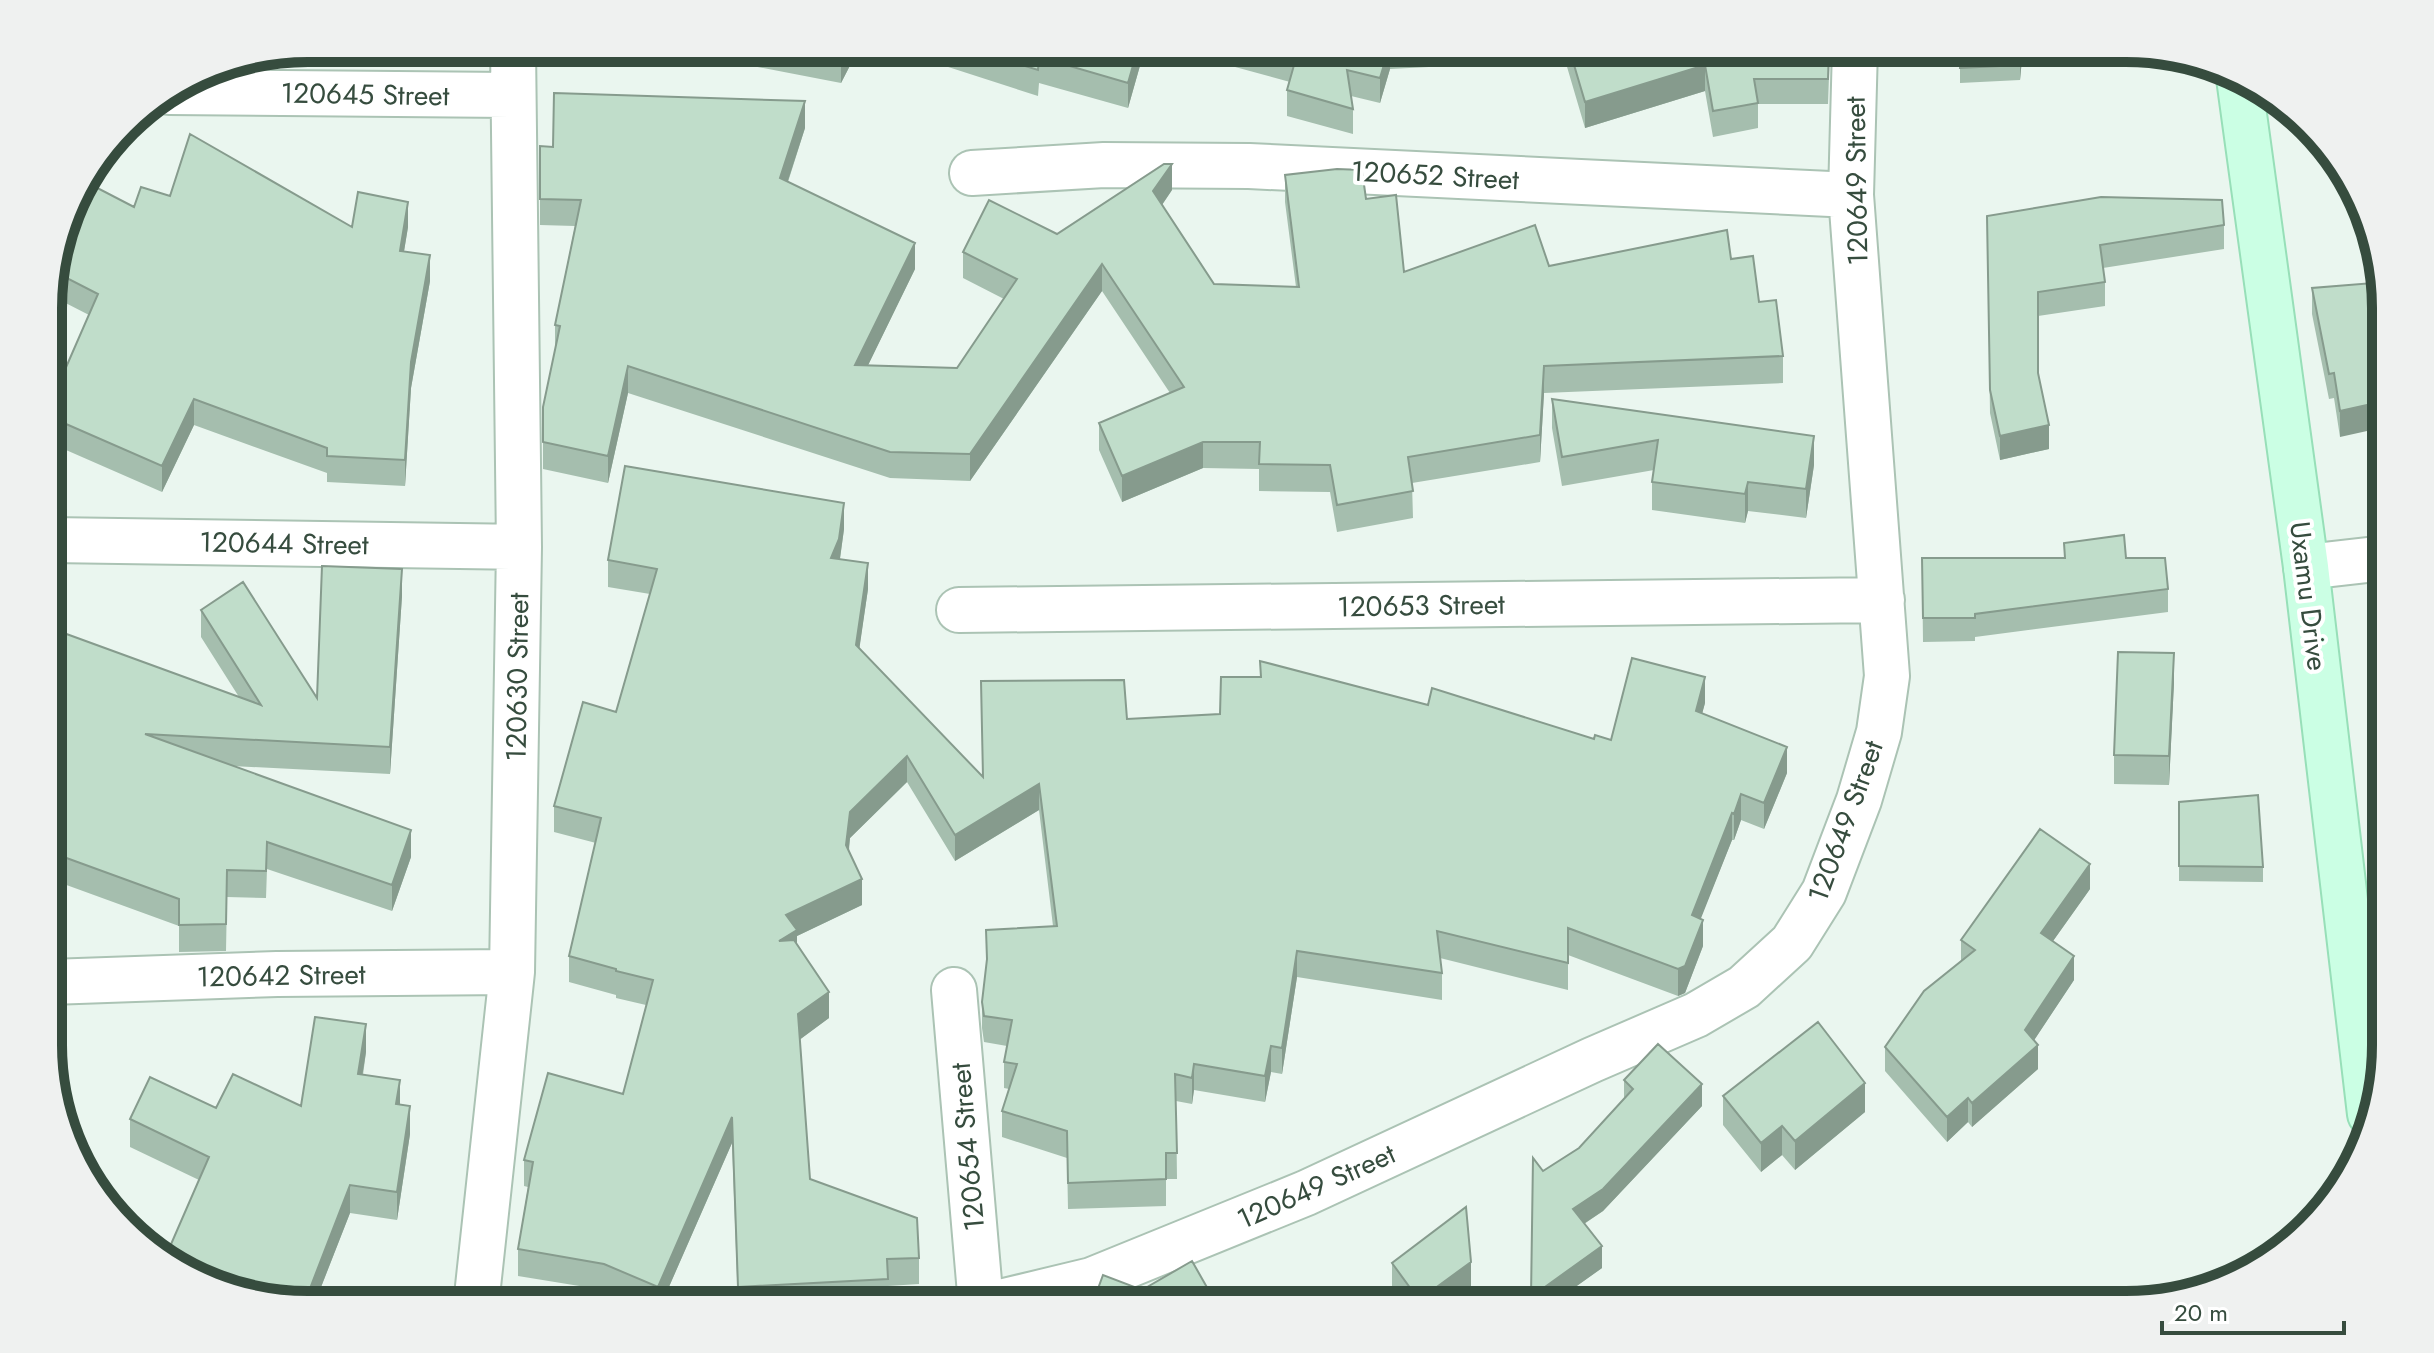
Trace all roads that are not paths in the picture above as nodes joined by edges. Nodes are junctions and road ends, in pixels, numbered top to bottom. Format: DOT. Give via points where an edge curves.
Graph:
graph roads {
  1 [pos="513,62"];
  2 [pos="1855,62"];
  3 [pos="2241,91"];
  4 [pos="191,92"];
  5 [pos="513,95"];
  6 [pos="972,173"];
  7 [pos="1851,195"];
  8 [pos="62,540"];
  9 [pos="519,547"];
  10 [pos="2371,560"];
  11 [pos="2306,567"];
  12 [pos="1882,600"];
  13 [pos="959,610"];
  14 [pos="512,972"];
  15 [pos="62,982"];
  16 [pos="954,990"];
  17 [pos="2367,1091"];
  18 [pos="478,1291"];
  19 [pos="980,1291"];
  20 [pos="1048,1291"];
  1 -- 5 [label="street, 120630 Street"];
  2 -- 7 [label="street, 120649 Street"];
  3 -- 11 [label="street, Uxamu Drive"];
  4 -- 5 [label="street, 120645 Street"];
  5 -- 9 [label="street, 120630 Street"];
  6 -- 7 [label="street, 120652 Street" via="1104,165 1249,166"];
  7 -- 12 [label="street, 120649 Street"];
  8 -- 9 [label="street, 120644 Street"];
  9 -- 14 [label="street, 120630 Street"];
  10 -- 11 [label="street"];
  11 -- 17 [label="street, Uxamu Drive"];
  12 -- 13 [label="street, 120653 Street"];
  12 -- 20 [label="street, 120649 Street" via="1887,676 1879,732 1859,800 1824,892 1792,943 1744,987 1696,1015 1306,1193 1092,1280"];
  14 -- 15 [label="street, 120642 Street"];
  14 -- 18 [label="street, 120630 Street"];
  16 -- 19 [label="street, 120654 Street"];
}
